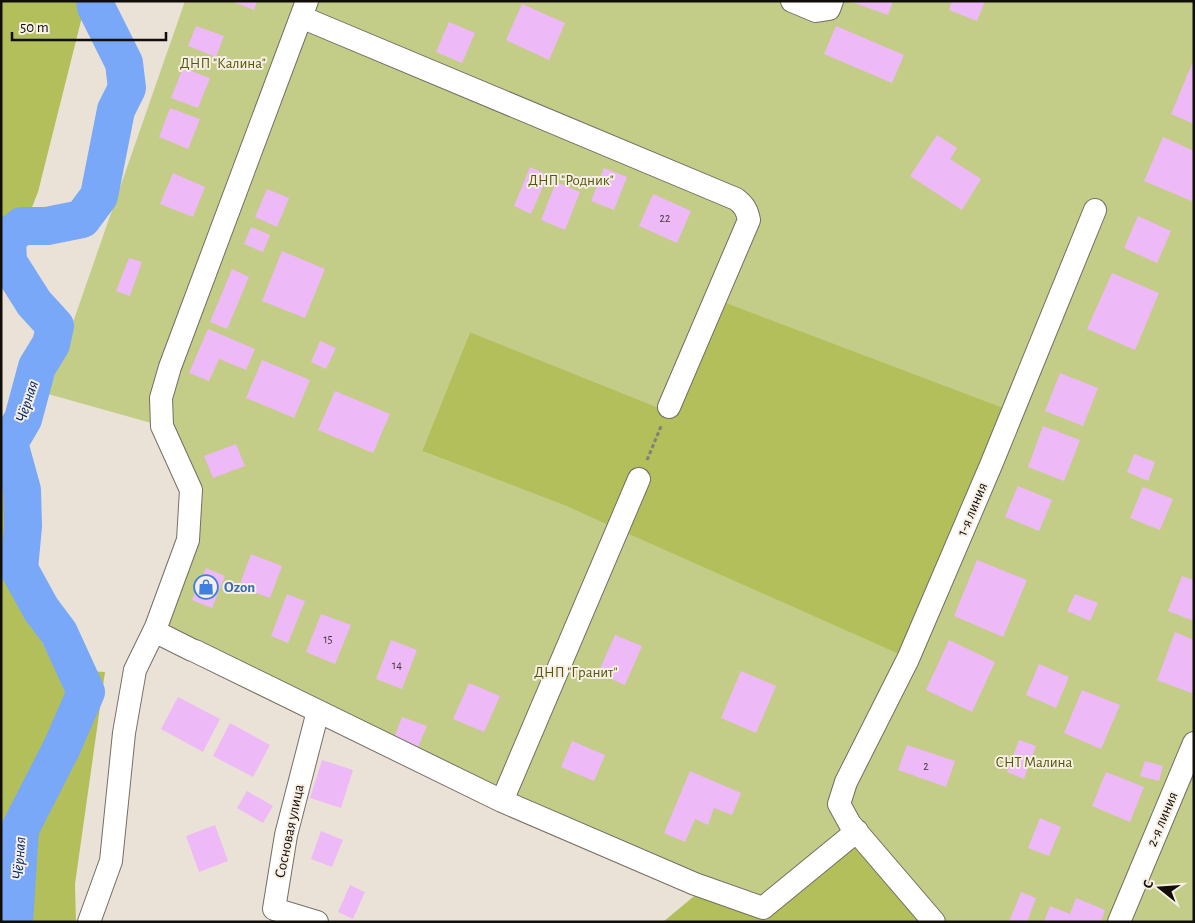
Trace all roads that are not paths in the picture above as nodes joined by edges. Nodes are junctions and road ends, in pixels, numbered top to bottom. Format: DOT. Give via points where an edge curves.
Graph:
graph roads {
  1 [pos="792,1"];
  2 [pos="832,1"];
  3 [pos="304,9"];
  4 [pos="1095,210"];
  5 [pos="670,407"];
  6 [pos="639,479"];
  7 [pos="154,631"];
  8 [pos="318,711"];
  9 [pos="1194,744"];
  10 [pos="502,801"];
  11 [pos="858,831"];
  12 [pos="89,922"];
  13 [pos="317,922"];
  14 [pos="934,922"];
  15 [pos="1119,922"];
  1 -- 2 [label="street" via="816,11 829,9"];
  3 -- 5 [label="street" via="743,204 749,220"];
  3 -- 7 [label="street" via="161,398 162,426 191,490 188,540"];
  4 -- 11 [label="street, 1-я линия" via="908,659 846,782 839,804 850,824"];
  6 -- 10 [label="street"];
  7 -- 8 [label="street"];
  7 -- 12 [label="street" via="134,670 111,861"];
  8 -- 10 [label="street"];
  8 -- 13 [label="street, Сосновая улица" via="286,835 274,909"];
  9 -- 15 [label="street, 2-я линия"];
  10 -- 11 [label="street" via="695,884 763,908"];
  11 -- 14 [label="street"];
}
